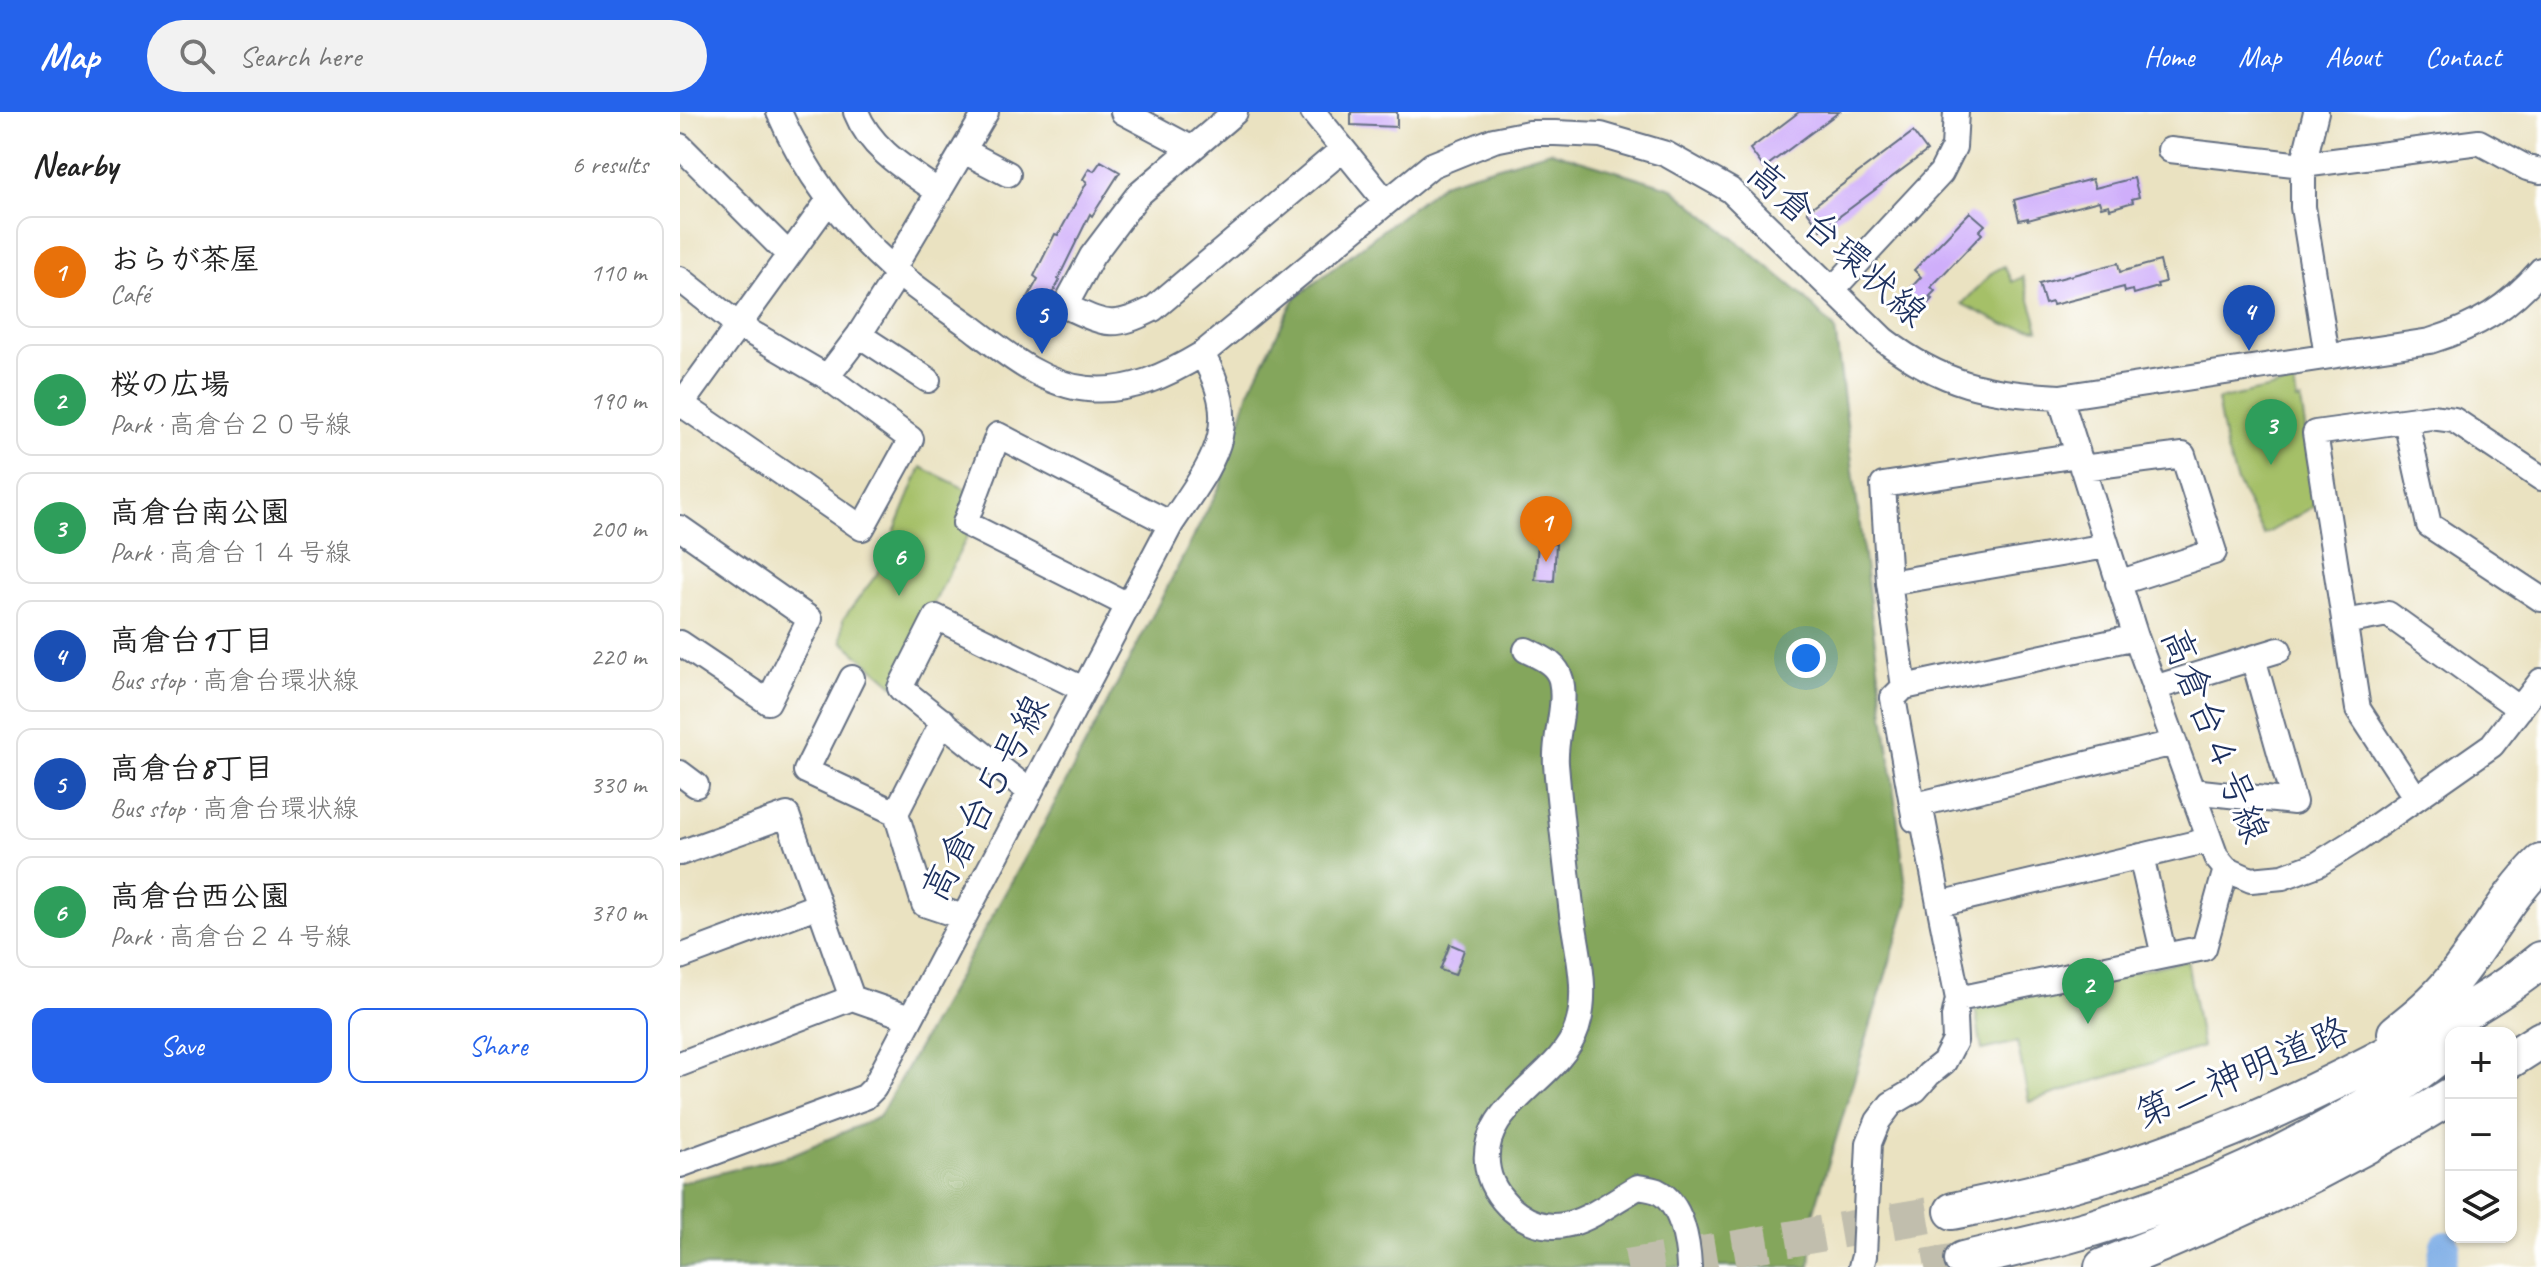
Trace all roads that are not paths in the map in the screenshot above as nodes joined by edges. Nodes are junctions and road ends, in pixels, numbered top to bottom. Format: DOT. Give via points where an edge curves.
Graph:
graph roads {
  1 [pos="856,112"];
  2 [pos="986,112"];
  3 [pos="1123,112"];
  4 [pos="1233,112"];
  5 [pos="1313,112"];
  6 [pos="1956,112"];
  7 [pos="2316,112"];
  8 [pos="794,113"];
  9 [pos="680,146"];
  10 [pos="1191,148"];
  11 [pos="1343,149"];
  12 [pos="2170,150"];
  13 [pos="964,151"];
  14 [pos="2303,165"];
  15 [pos="2541,171"];
  16 [pos="1008,174"];
  17 [pos="939,192"];
  18 [pos="829,200"];
  19 [pos="1386,202"];
  20 [pos="789,255"];
  21 [pos="2541,270"];
  22 [pos="892,278"];
  23 [pos="680,279"];
  24 [pos="1833,289"];
  25 [pos="738,325"];
  26 [pos="859,335"];
  27 [pos="1202,354"];
  28 [pos="2327,356"];
  29 [pos="827,377"];
  30 [pos="928,380"];
  31 [pos="2060,397"];
  32 [pos="680,404"];
  33 [pos="2406,421"];
  34 [pos="2080,462"];
  35 [pos="2541,478"];
  36 [pos="1171,524"];
  37 [pos="680,528"];
  38 [pos="2107,546"];
  39 [pos="1889,583"];
  40 [pos="2118,583"];
  41 [pos="2541,599"];
  42 [pos="1128,605"];
  43 [pos="2345,622"];
  44 [pos="2136,637"];
  45 [pos="680,643"];
  46 [pos="1526,650"];
  47 [pos="2279,650"];
  48 [pos="2253,658"];
  49 [pos="852,678"];
  50 [pos="2541,681"];
  51 [pos="1904,687"];
  52 [pos="2154,688"];
  53 [pos="1083,689"];
  54 [pos="2520,709"];
  55 [pos="943,721"];
  56 [pos="2174,743"];
  57 [pos="2301,755"];
  58 [pos="1029,791"];
  59 [pos="2192,791"];
  60 [pos="2416,798"];
  61 [pos="2294,802"];
  62 [pos="896,813"];
  63 [pos="1926,835"];
  64 [pos="2209,840"];
  65 [pos="680,853"];
  66 [pos="2141,856"];
  67 [pos="2541,863"];
  68 [pos="2226,869"];
  69 [pos="1939,904"];
  70 [pos="819,905"];
  71 [pos="963,917"];
  72 [pos="2164,956"];
  73 [pos="680,957"];
  74 [pos="2541,963"];
  75 [pos="852,998"];
  76 [pos="1958,999"];
  77 [pos="910,1018"];
  78 [pos="2473,1027"];
  79 [pos="2541,1040"];
  80 [pos="2445,1051"];
  81 [pos="2517,1055"];
  82 [pos="680,1064"];
  83 [pos="2446,1099"];
  84 [pos="2255,1119"];
  85 [pos="680,1165"];
  86 [pos="1953,1211"];
  87 [pos="1963,1260"];
  88 [pos="1689,1267"];
  89 [pos="1861,1267"];
  90 [pos="2103,1267"];
  1 -- 17 [label="street" via="872,140"];
  2 -- 13 [label="street"];
  3 -- 10 [label="street"];
  4 -- 10 [label="street"];
  5 -- 11 [label="street"];
  6 -- 24 [label="street" via="1954,147 1941,173"];
  7 -- 14 [label="street"];
  8 -- 18 [label="street, 高倉台環状線" via="791,139"];
  9 -- 20 [label="street"];
  10 -- 11 [label="street" via="1138,195 1092,256 1065,306 1113,323 1153,309"];
  11 -- 19 [label="street"];
  12 -- 14 [label="street"];
  13 -- 16 [label="street"];
  13 -- 17 [label="street"];
  14 -- 15 [label="street" via="2479,142"];
  14 -- 28 [label="street" via="2303,207"];
  17 -- 22 [label="street"];
  18 -- 20 [label="street"];
  18 -- 22 [label="street, 高倉台環状線"];
  19 -- 24 [label="street, 高倉台環状線" via="1432,165 1494,140 1529,133 1601,135 1666,154 1730,190"];
  19 -- 27 [label="street, 高倉台環状線"];
  20 -- 25 [label="street"];
  21 -- 28 [label="street, 高倉台環状線" via="2498,312 2464,330 2430,341"];
  22 -- 26 [label="street"];
  22 -- 27 [label="street, 高倉台環状線" via="1028,368 1064,384 1088,389 1147,382"];
  23 -- 25 [label="street"];
  24 -- 31 [label="street, 高倉台環状線" via="1884,340 1931,370 2010,395"];
  25 -- 29 [label="street"];
  25 -- 32 [label="street"];
  26 -- 29 [label="street"];
  26 -- 30 [label="street"];
  27 -- 36 [label="street, 高倉台５号線" via="1217,385 1224,428 1210,465"];
  28 -- 31 [label="street, 高倉台環状線"];
  29 -- 32 [label="street" via="919,437 862,528"];
  31 -- 34 [label="street, 高倉台４号線"];
  33 -- 35 [label="street" via="2454,420"];
  33 -- 41 [label="street" via="2429,525"];
  33 -- 43 [label="street" via="2315,433"];
  34 -- 38 [label="street, 高倉台４号線"];
  34 -- 39 [label="street" via="1883,485"];
  34 -- 40 [label="street" via="2183,455 2225,549"];
  36 -- 42 [label="street, 高倉台５号線"];
  36 -- 42 [label="street" via="998,435 965,523"];
  37 -- 45 [label="street" via="810,619 768,702"];
  38 -- 39 [label="street"];
  38 -- 40 [label="street, 高倉台４号線"];
  39 -- 51 [label="street"];
  40 -- 44 [label="street, 高倉台４号線"];
  42 -- 53 [label="street, 高倉台５号線"];
  43 -- 54 [label="street" via="2388,614"];
  43 -- 60 [label="street" via="2358,709"];
  44 -- 51 [label="street"];
  44 -- 52 [label="street, 高倉台４号線"];
  46 -- 88 [label="street" via="1550,662 1563,694 1556,762 1583,1002 1570,1045 1509,1108 1487,1141 1489,1180 1512,1209 1540,1226 1584,1220 1638,1187 1658,1191 1680,1219"];
  47 -- 48 [label="street"];
  48 -- 52 [label="street"];
  48 -- 61 [label="street"];
  49 -- 62 [label="street" via="806,771"];
  50 -- 54 [label="street, 高倉台４号線"];
  51 -- 63 [label="street" via="1893,698 1918,837"];
  52 -- 56 [label="street, 高倉台４号線"];
  53 -- 55 [label="street" via="936,617 900,688"];
  53 -- 58 [label="street, 高倉台５号線"];
  54 -- 60 [label="street, 高倉台４号線" via="2492,745"];
  55 -- 58 [label="street"];
  55 -- 62 [label="street"];
  56 -- 59 [label="street, 高倉台４号線"];
  56 -- 63 [label="street" via="1920,804"];
  57 -- 61 [label="street"];
  58 -- 71 [label="street, 高倉台５号線"];
  59 -- 61 [label="street"];
  59 -- 64 [label="street, 高倉台４号線"];
  60 -- 68 [label="street, 高倉台４号線" via="2318,864 2283,877 2251,880"];
  62 -- 71 [label="street" via="924,904"];
  63 -- 69 [label="street"];
  64 -- 66 [label="street"];
  64 -- 68 [label="street, 高倉台４号線"];
  65 -- 70 [label="street" via="787,815"];
  66 -- 69 [label="street"];
  66 -- 72 [label="street"];
  67 -- 84 [label="highway" via="2425,1010 2380,1046"];
  68 -- 72 [label="street" via="2204,948"];
  69 -- 76 [label="street"];
  70 -- 73 [label="street"];
  70 -- 75 [label="street"];
  71 -- 77 [label="street, 高倉台５号線"];
  72 -- 76 [label="street"];
  74 -- 78 [label="highway, 第二神明道路"];
  74 -- 84 [label="highway, 第二神明道路" via="2439,1027 2336,1083"];
  75 -- 77 [label="street"];
  75 -- 82 [label="street"];
  76 -- 89 [label="street" via="1955,1041 1944,1062 1891,1104 1869,1143"];
  77 -- 85 [label="street, 高倉台５号線" via="865,1097"];
  79 -- 81 [label="highway"];
  80 -- 87 [label="highway, 第二神明道路" via="2394,1089 2320,1133 2236,1173 2066,1236"];
  83 -- 90 [label="highway" via="2318,1172"];
  84 -- 86 [label="highway, 第二神明道路" via="2080,1181"];
}
